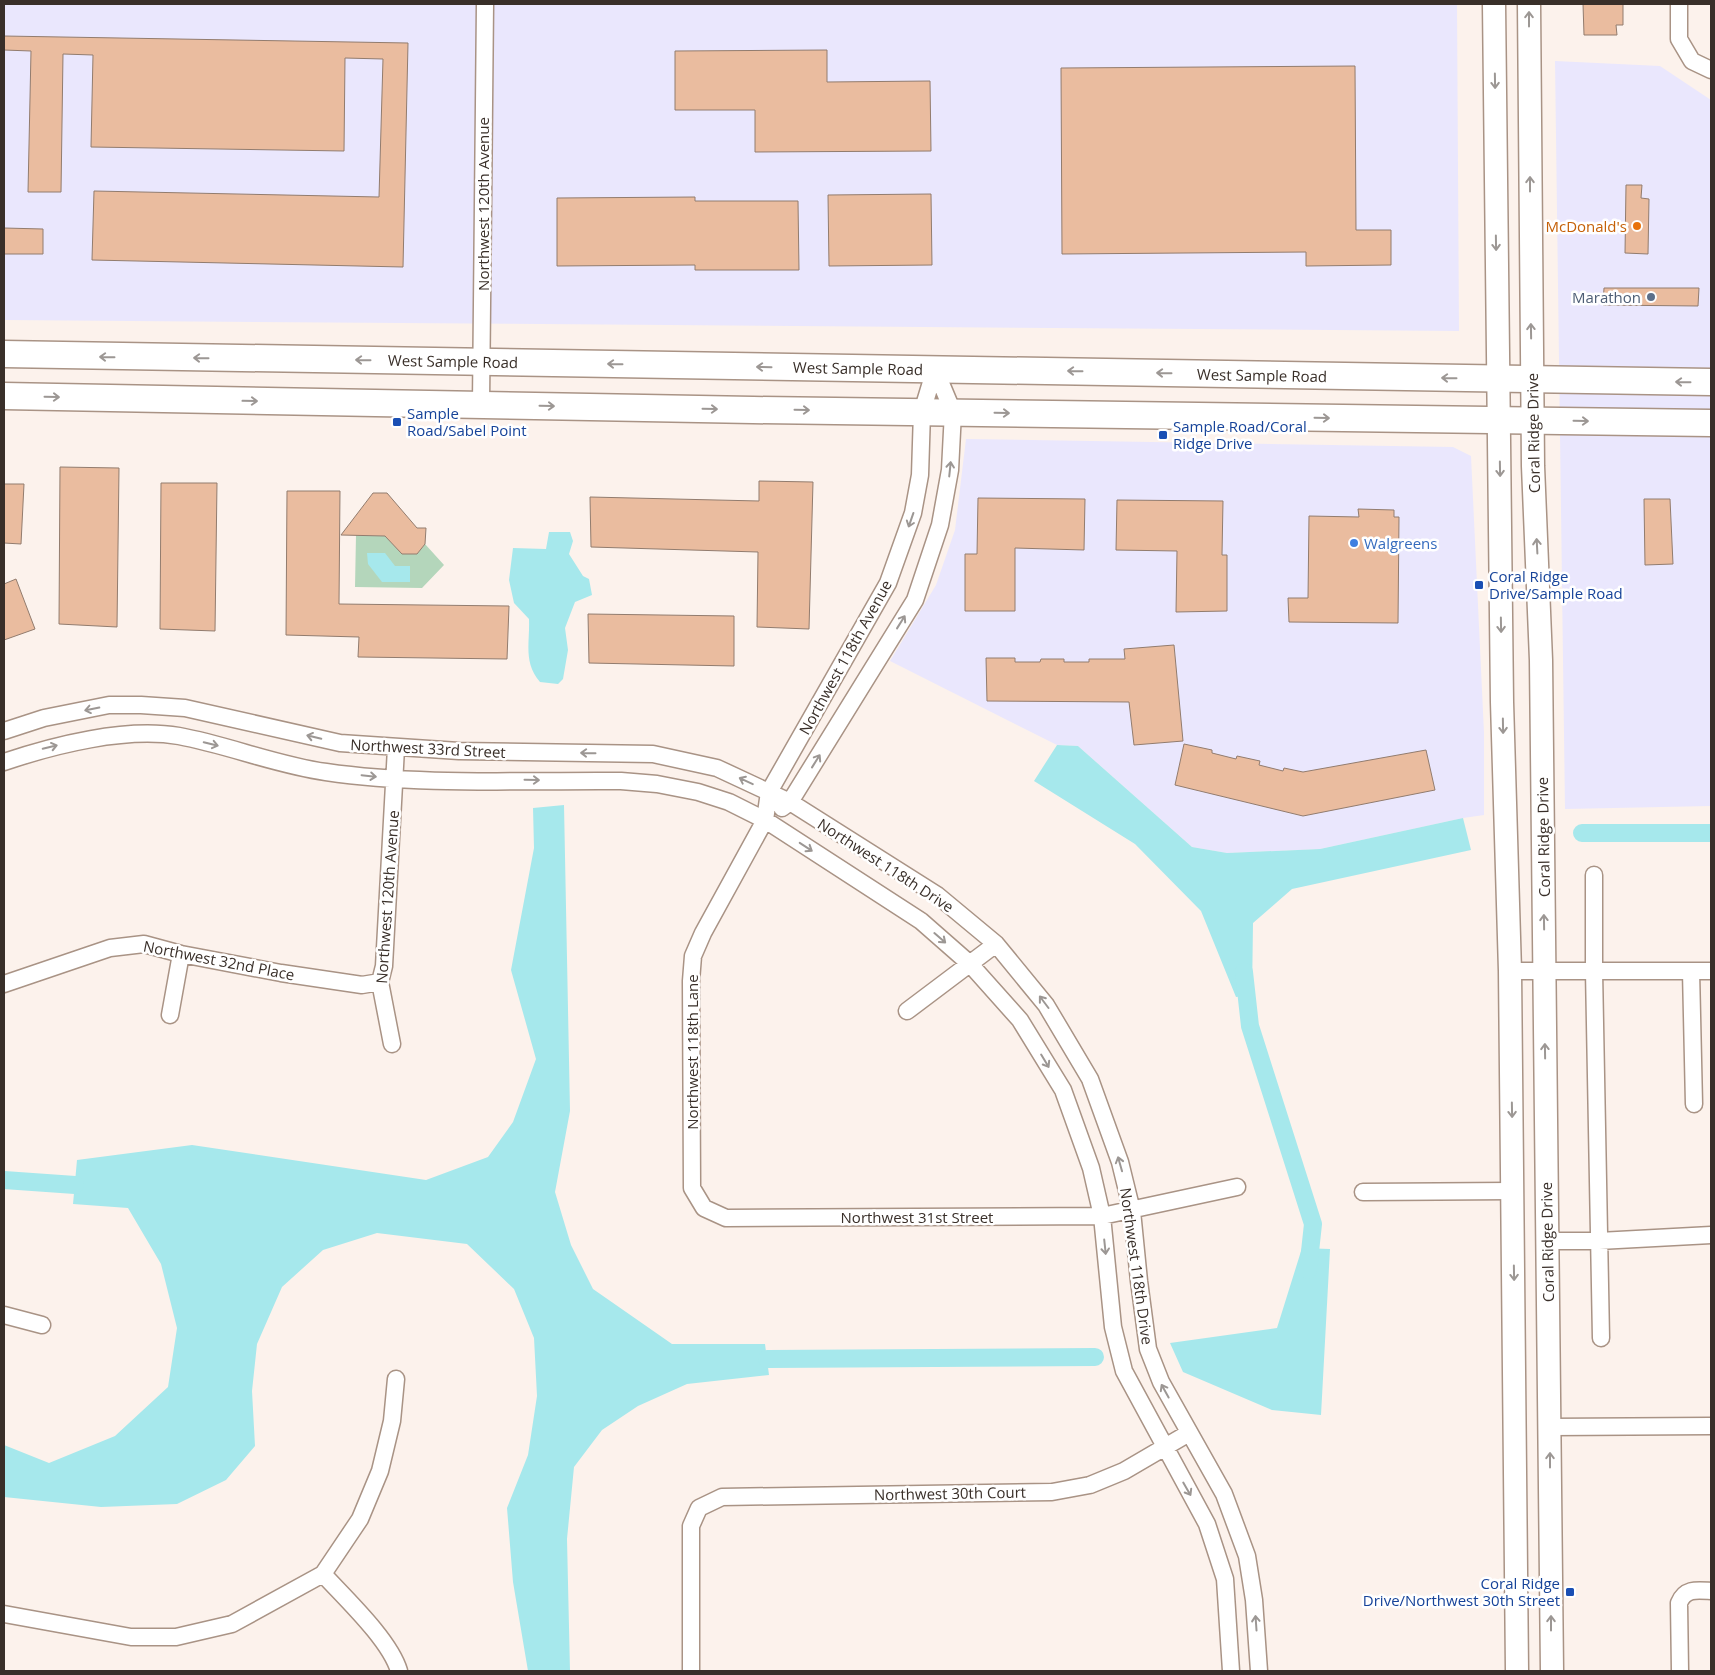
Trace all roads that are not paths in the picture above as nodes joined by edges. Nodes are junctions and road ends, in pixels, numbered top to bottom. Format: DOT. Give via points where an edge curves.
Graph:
graph roads {
  1 [pos="485,4"];
  2 [pos="1494,4"];
  3 [pos="1529,4"];
  4 [pos="1679,4"];
  5 [pos="1711,70"];
  6 [pos="4,354"];
  7 [pos="482,362"];
  8 [pos="935,369"];
  9 [pos="1498,378"];
  10 [pos="1532,379"];
  11 [pos="1711,382"];
  12 [pos="4,396"];
  13 [pos="481,404"];
  14 [pos="922,412"];
  15 [pos="953,412"];
  16 [pos="1499,420"];
  17 [pos="1532,420"];
  18 [pos="1711,423"];
  19 [pos="141,705"];
  20 [pos="4,731"];
  21 [pos="141,734"];
  22 [pos="396,748"];
  23 [pos="4,762"];
  24 [pos="395,779"];
  25 [pos="769,792"];
  26 [pos="790,802"];
  27 [pos="765,820"];
  28 [pos="1594,876"];
  29 [pos="996,944"];
  30 [pos="181,954"];
  31 [pos="970,964"];
  32 [pos="1510,971"];
  33 [pos="1544,971"];
  34 [pos="1594,971"];
  35 [pos="1691,971"];
  36 [pos="1711,971"];
  37 [pos="380,982"];
  38 [pos="4,984"];
  39 [pos="907,1012"];
  40 [pos="170,1015"];
  41 [pos="392,1044"];
  42 [pos="1694,1104"];
  43 [pos="1238,1187"];
  44 [pos="1512,1191"];
  45 [pos="1363,1192"];
  46 [pos="704,1208"];
  47 [pos="1132,1211"];
  48 [pos="1102,1216"];
  49 [pos="1711,1235"];
  50 [pos="1548,1241"];
  51 [pos="1599,1241"];
  52 [pos="4,1315"];
  53 [pos="42,1325"];
  54 [pos="1601,1338"];
  55 [pos="396,1379"];
  56 [pos="1711,1426"];
  57 [pos="1550,1427"];
  58 [pos="1189,1433"];
  59 [pos="1163,1446"];
  60 [pos="323,1574"];
  61 [pos="1711,1590"];
  62 [pos="4,1614"];
  63 [pos="399,1671"];
  64 [pos="691,1671"];
  65 [pos="1231,1671"];
  66 [pos="1260,1671"];
  67 [pos="1518,1671"];
  68 [pos="1552,1671"];
  69 [pos="1680,1671"];
  1 -- 7 [label="street, Northwest 120th Avenue"];
  2 -- 9 [label="main road, one-way"];
  10 -- 3 [label="main road, Coral Ridge Drive, one-way"];
  4 -- 5 [label="street" via="1679,39 1692,61"];
  7 -- 6 [label="main road, West Sample Road, one-way"];
  8 -- 7 [label="main road, West Sample Road, one-way"];
  7 -- 13 [label="street, Northwest 120th Avenue"];
  9 -- 8 [label="main road, West Sample Road, one-way"];
  8 -- 14 [label="street, Northwest 118th Avenue"];
  8 -- 15 [label="street, Northwest 118th Avenue"];
  9 -- 10 [label="main road, West Sample Road"];
  9 -- 16 [label="main road"];
  11 -- 10 [label="main road, West Sample Road, one-way"];
  10 -- 17 [label="main road, Coral Ridge Drive"];
  12 -- 13 [label="main road, one-way"];
  13 -- 14 [label="main road, one-way"];
  14 -- 15 [label="main road"];
  14 -- 25 [label="street, Northwest 118th Avenue, one-way" via="920,475 913,513 888,583"];
  15 -- 16 [label="main road, one-way"];
  26 -- 15 [label="street, Northwest 118th Avenue, one-way" via="915,600 940,525 950,470"];
  16 -- 17 [label="main road"];
  16 -- 32 [label="main road, one-way"];
  17 -- 18 [label="main road, one-way"];
  33 -- 17 [label="main road, Coral Ridge Drive, one-way" via="1540,629"];
  19 -- 20 [label="street, Northwest 33rd Street, one-way" via="109,705 53,716"];
  19 -- 21 [label="street"];
  22 -- 19 [label="street, Northwest 33rd Street, one-way" via="340,743 185,708"];
  23 -- 21 [label="street, Northwest 33rd Street, one-way" via="48,747"];
  21 -- 24 [label="street, Northwest 33rd Street, one-way" via="178,736 324,772"];
  22 -- 24 [label="street, Northwest 120th Avenue"];
  25 -- 22 [label="street, Northwest 33rd Street, one-way" via="717,768 653,754"];
  24 -- 27 [label="street, Northwest 33rd Street, one-way" via="657,784 706,794"];
  24 -- 37 [label="street, Northwest 120th Avenue" via="384,966"];
  25 -- 26 [label="street, Northwest 33rd Street"];
  25 -- 27 [label="street, Northwest 118th Avenue"];
  26 -- 27 [label="street, Northwest 118th Avenue"];
  26 -- 29 [label="street, Northwest 118th Drive" via="937,895"];
  27 -- 31 [label="street, Northwest 118th Drive, one-way" via="921,921"];
  27 -- 46 [label="street, Northwest 118th Lane" via="693,956 692,1188"];
  28 -- 34 [label="street"];
  29 -- 31 [label="street"];
  47 -- 29 [label="street, Northwest 118th Drive, one-way" via="1120,1162 1090,1079 1046,1005"];
  30 -- 37 [label="street, Northwest 32nd Place" via="362,985"];
  30 -- 38 [label="street, Northwest 32nd Place" via="144,944 110,948"];
  30 -- 40 [label="street"];
  31 -- 39 [label="street"];
  31 -- 48 [label="street, Northwest 118th Drive, one-way" via="1020,1020 1063,1090 1091,1168"];
  32 -- 33 [label="street"];
  32 -- 44 [label="main road, one-way"];
  33 -- 34 [label="street"];
  50 -- 33 [label="main road, Coral Ridge Drive, one-way"];
  34 -- 35 [label="street"];
  34 -- 51 [label="street"];
  35 -- 36 [label="street"];
  35 -- 42 [label="street"];
  37 -- 41 [label="street, Northwest 120th Avenue"];
  43 -- 47 [label="street, Northwest 31st Street"];
  44 -- 45 [label="street"];
  44 -- 67 [label="main road, one-way"];
  46 -- 48 [label="street, Northwest 31st Street" via="726,1218"];
  47 -- 48 [label="street, Northwest 31st Street"];
  58 -- 47 [label="street, Northwest 118th Drive, one-way" via="1161,1382 1148,1349"];
  48 -- 59 [label="street, Northwest 118th Drive, one-way" via="1113,1327 1124,1371"];
  49 -- 51 [label="street"];
  50 -- 51 [label="street"];
  50 -- 57 [label="main road, Coral Ridge Drive"];
  51 -- 54 [label="street"];
  52 -- 53 [label="street"];
  55 -- 60 [label="street" via="392,1421 380,1471 360,1519"];
  56 -- 57 [label="street"];
  68 -- 57 [label="main road, Coral Ridge Drive, one-way"];
  58 -- 59 [label="street, Northwest 30th Court"];
  66 -- 58 [label="street, Northwest 118th Drive, one-way" via="1247,1556 1224,1494"];
  59 -- 64 [label="street, Northwest 30th Court" via="1124,1471 1090,1485 1052,1492 722,1497 699,1508 691,1526"];
  59 -- 65 [label="street, Northwest 118th Drive, one-way" via="1207,1524 1225,1579"];
  60 -- 62 [label="street" via="232,1624 176,1636 131,1636"];
  60 -- 63 [label="street" via="368,1623"];
  61 -- 69 [label="street" via="1690,1590 1679,1603"];
}
